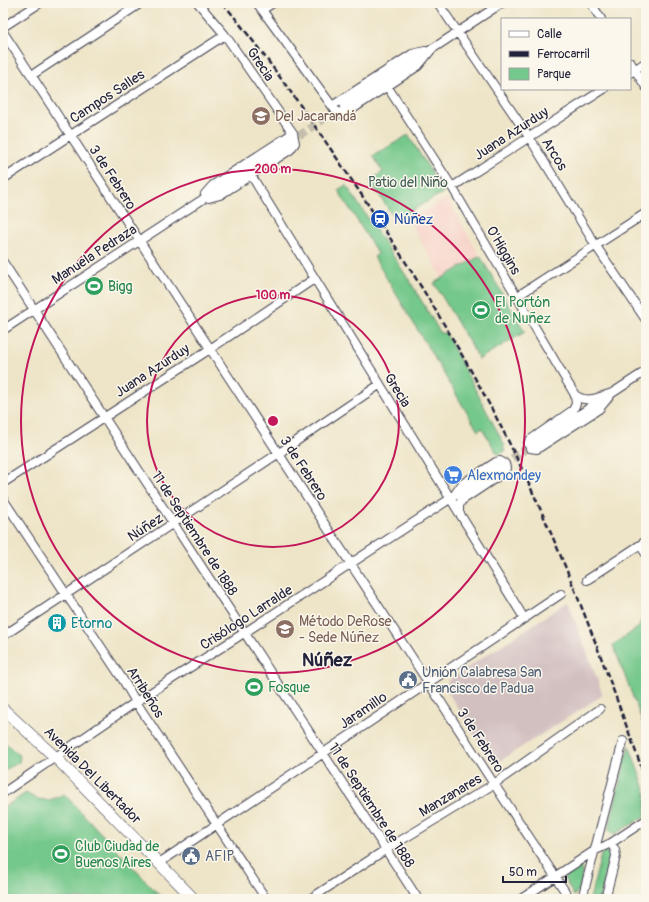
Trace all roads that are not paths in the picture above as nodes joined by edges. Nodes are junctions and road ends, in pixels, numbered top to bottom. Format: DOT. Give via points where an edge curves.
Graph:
graph roads {
  1 [pos="40,3"];
  2 [pos="141,3"];
  3 [pos="198,3"];
  4 [pos="272,3"];
  5 [pos="438,3"];
  6 [pos="502,3"];
  7 [pos="590,3"];
  8 [pos="260,6"];
  9 [pos="600,18"];
  10 [pos="3,27"];
  11 [pos="3,32"];
  12 [pos="457,32"];
  13 [pos="225,35"];
  14 [pos="431,50"];
  15 [pos="646,62"];
  16 [pos="632,68"];
  17 [pos="32,75"];
  18 [pos="387,86"];
  19 [pos="646,87"];
  20 [pos="602,90"];
  21 [pos="332,106"];
  22 [pos="344,110"];
  23 [pos="292,133"];
  24 [pos="70,135"];
  25 [pos="529,137"];
  26 [pos="292,143"];
  27 [pos="251,176"];
  28 [pos="3,179"];
  29 [pos="452,187"];
  30 [pos="199,201"];
  31 [pos="646,213"];
  32 [pos="140,240"];
  33 [pos="596,246"];
  34 [pos="3,262"];
  35 [pos="314,278"];
  36 [pos="516,297"];
  37 [pos="34,310"];
  38 [pos="646,320"];
  39 [pos="3,330"];
  40 [pos="210,349"];
  41 [pos="646,371"];
  42 [pos="379,385"];
  43 [pos="612,393"];
  44 [pos="574,395"];
  45 [pos="103,417"];
  46 [pos="534,444"];
  47 [pos="279,453"];
  48 [pos="502,465"];
  49 [pos="3,483"];
  50 [pos="3,499"];
  51 [pos="450,499"];
  52 [pos="459,512"];
  53 [pos="173,524"];
  54 [pos="643,543"];
  55 [pos="646,554"];
  56 [pos="351,564"];
  57 [pos="587,580"];
  58 [pos="66,594"];
  59 [pos="561,594"];
  60 [pos="524,618"];
  61 [pos="244,633"];
  62 [pos="3,636"];
  63 [pos="428,682"];
  64 [pos="136,702"];
  65 [pos="3,709"];
  66 [pos="600,709"];
  67 [pos="623,742"];
  68 [pos="322,753"];
  69 [pos="56,757"];
  70 [pos="494,784"];
  71 [pos="3,793"];
  72 [pos="646,820"];
  73 [pos="216,824"];
  74 [pos="611,843"];
  75 [pos="385,850"];
  76 [pos="594,851"];
  77 [pos="159,862"];
  78 [pos="555,877"];
  79 [pos="194,899"];
  80 [pos="266,899"];
  81 [pos="310,899"];
  82 [pos="418,899"];
  83 [pos="521,899"];
  84 [pos="570,899"];
  85 [pos="582,899"];
  86 [pos="605,899"];
  1 -- 10 [label="street"];
  2 -- 17 [label="street"];
  3 -- 13 [label="street, Grecia"];
  4 -- 8 [label="street"];
  5 -- 12 [label="street, Arcos"];
  6 -- 12 [label="street"];
  7 -- 9 [label="street"];
  8 -- 21 [label="street"];
  11 -- 17 [label="street, 3 de Febrero"];
  12 -- 14 [label="street"];
  12 -- 25 [label="street, Arcos"];
  13 -- 23 [label="street, Grecia"];
  13 -- 24 [label="street, Campos Salles"];
  14 -- 18 [label="street" via="418,66"];
  14 -- 21 [label="street" via="412,54"];
  14 -- 22 [label="street"];
  15 -- 16 [label="street"];
  16 -- 19 [label="street"];
  17 -- 24 [label="street, 3 de Febrero"];
  18 -- 22 [label="street"];
  18 -- 29 [label="street, O'Higgins"];
  20 -- 25 [label="street, Juana Azurduy"];
  21 -- 22 [label="street" via="337,113 341,114"];
  23 -- 26 [label="street, Grecia"];
  23 -- 30 [label="street, Manuela Pedraza" via="213,185"];
  24 -- 28 [label="street, Campos Salles"];
  24 -- 32 [label="street, 3 de Febrero"];
  25 -- 29 [label="street, Juana Azurduy"];
  25 -- 33 [label="street, Arcos"];
  26 -- 27 [label="street, Manuela Pedraza" via="290,150"];
  26 -- 30 [label="street, Manuela Pedraza"];
  27 -- 30 [label="street, Manuela Pedraza" via="220,195"];
  27 -- 35 [label="street, Grecia"];
  29 -- 36 [label="street, O'Higgins"];
  30 -- 32 [label="street, Manuela Pedraza"];
  31 -- 33 [label="street"];
  32 -- 37 [label="street, Manuela Pedraza"];
  32 -- 40 [label="street, 3 de Febrero"];
  33 -- 36 [label="street"];
  33 -- 38 [label="street, Arcos"];
  34 -- 37 [label="street, 11 de Septiembre de 1888"];
  35 -- 40 [label="street, Juana Azurduy"];
  35 -- 42 [label="street, Grecia"];
  36 -- 44 [label="street, O'Higgins"];
  37 -- 39 [label="street, Manuela Pedraza"];
  37 -- 45 [label="street, 11 de Septiembre de 1888"];
  40 -- 45 [label="street, Juana Azurduy"];
  40 -- 47 [label="street, 3 de Febrero"];
  41 -- 43 [label="street"];
  42 -- 47 [label="street, Núñez"];
  42 -- 51 [label="street, Grecia"];
  43 -- 44 [label="street" via="589,400"];
  43 -- 44 [label="street" via="599,409 537,450 530,448 530,440 573,410 576,404"];
  43 -- 46 [label="street"];
  45 -- 49 [label="street, Juana Azurduy"];
  45 -- 53 [label="street, 11 de Septiembre de 1888"];
  47 -- 53 [label="street, Núñez"];
  47 -- 56 [label="street, 3 de Febrero"];
  48 -- 51 [label="street, Crisólogo Larralde"];
  50 -- 58 [label="street, Arribeños"];
  51 -- 52 [label="street, Grecia"];
  51 -- 52 [label="street, Crisólogo Larralde" via="462,484 496,462 501,461 505,464 504,473 461,501"];
  51 -- 56 [label="street, Crisólogo Larralde"];
  52 -- 60 [label="street, Grecia"];
  53 -- 58 [label="street, Núñez"];
  53 -- 61 [label="street, 11 de Septiembre de 1888"];
  54 -- 55 [label="street"];
  54 -- 57 [label="street"];
  56 -- 61 [label="street, Crisólogo Larralde"];
  56 -- 63 [label="street, 3 de Febrero"];
  58 -- 62 [label="street, Núñez"];
  58 -- 64 [label="street, Arribeños"];
  59 -- 60 [label="street, Jaramillo"];
  60 -- 63 [label="street, Jaramillo"];
  61 -- 64 [label="street, Crisólogo Larralde"];
  61 -- 68 [label="street, 11 de Septiembre de 1888"];
  63 -- 68 [label="street, Jaramillo"];
  63 -- 70 [label="street, 3 de Febrero"];
  64 -- 69 [label="street, Crisólogo Larralde"];
  64 -- 73 [label="street, Arribeños"];
  65 -- 69 [label="main road, Avenida Del Libertador"];
  66 -- 70 [label="street, Manzanares"];
  67 -- 76 [label="street"];
  68 -- 73 [label="street, Jaramillo"];
  68 -- 75 [label="street, 11 de Septiembre de 1888"];
  69 -- 71 [label="street, Crisólogo Larralde"];
  69 -- 77 [label="main road, Avenida Del Libertador"];
  70 -- 75 [label="street, Manzanares"];
  70 -- 78 [label="street, 3 de Febrero"];
  72 -- 74 [label="street"];
  73 -- 77 [label="street, Jaramillo"];
  73 -- 80 [label="street, Arribeños"];
  74 -- 76 [label="street"];
  74 -- 86 [label="street" via="616,856"];
  75 -- 81 [label="street, Manzanares"];
  75 -- 82 [label="street, 11 de Septiembre de 1888"];
  76 -- 78 [label="street"];
  76 -- 85 [label="street"];
  77 -- 79 [label="main road, Avenida Del Libertador"];
  78 -- 83 [label="street"];
  78 -- 84 [label="street, 3 de Febrero"];
}
